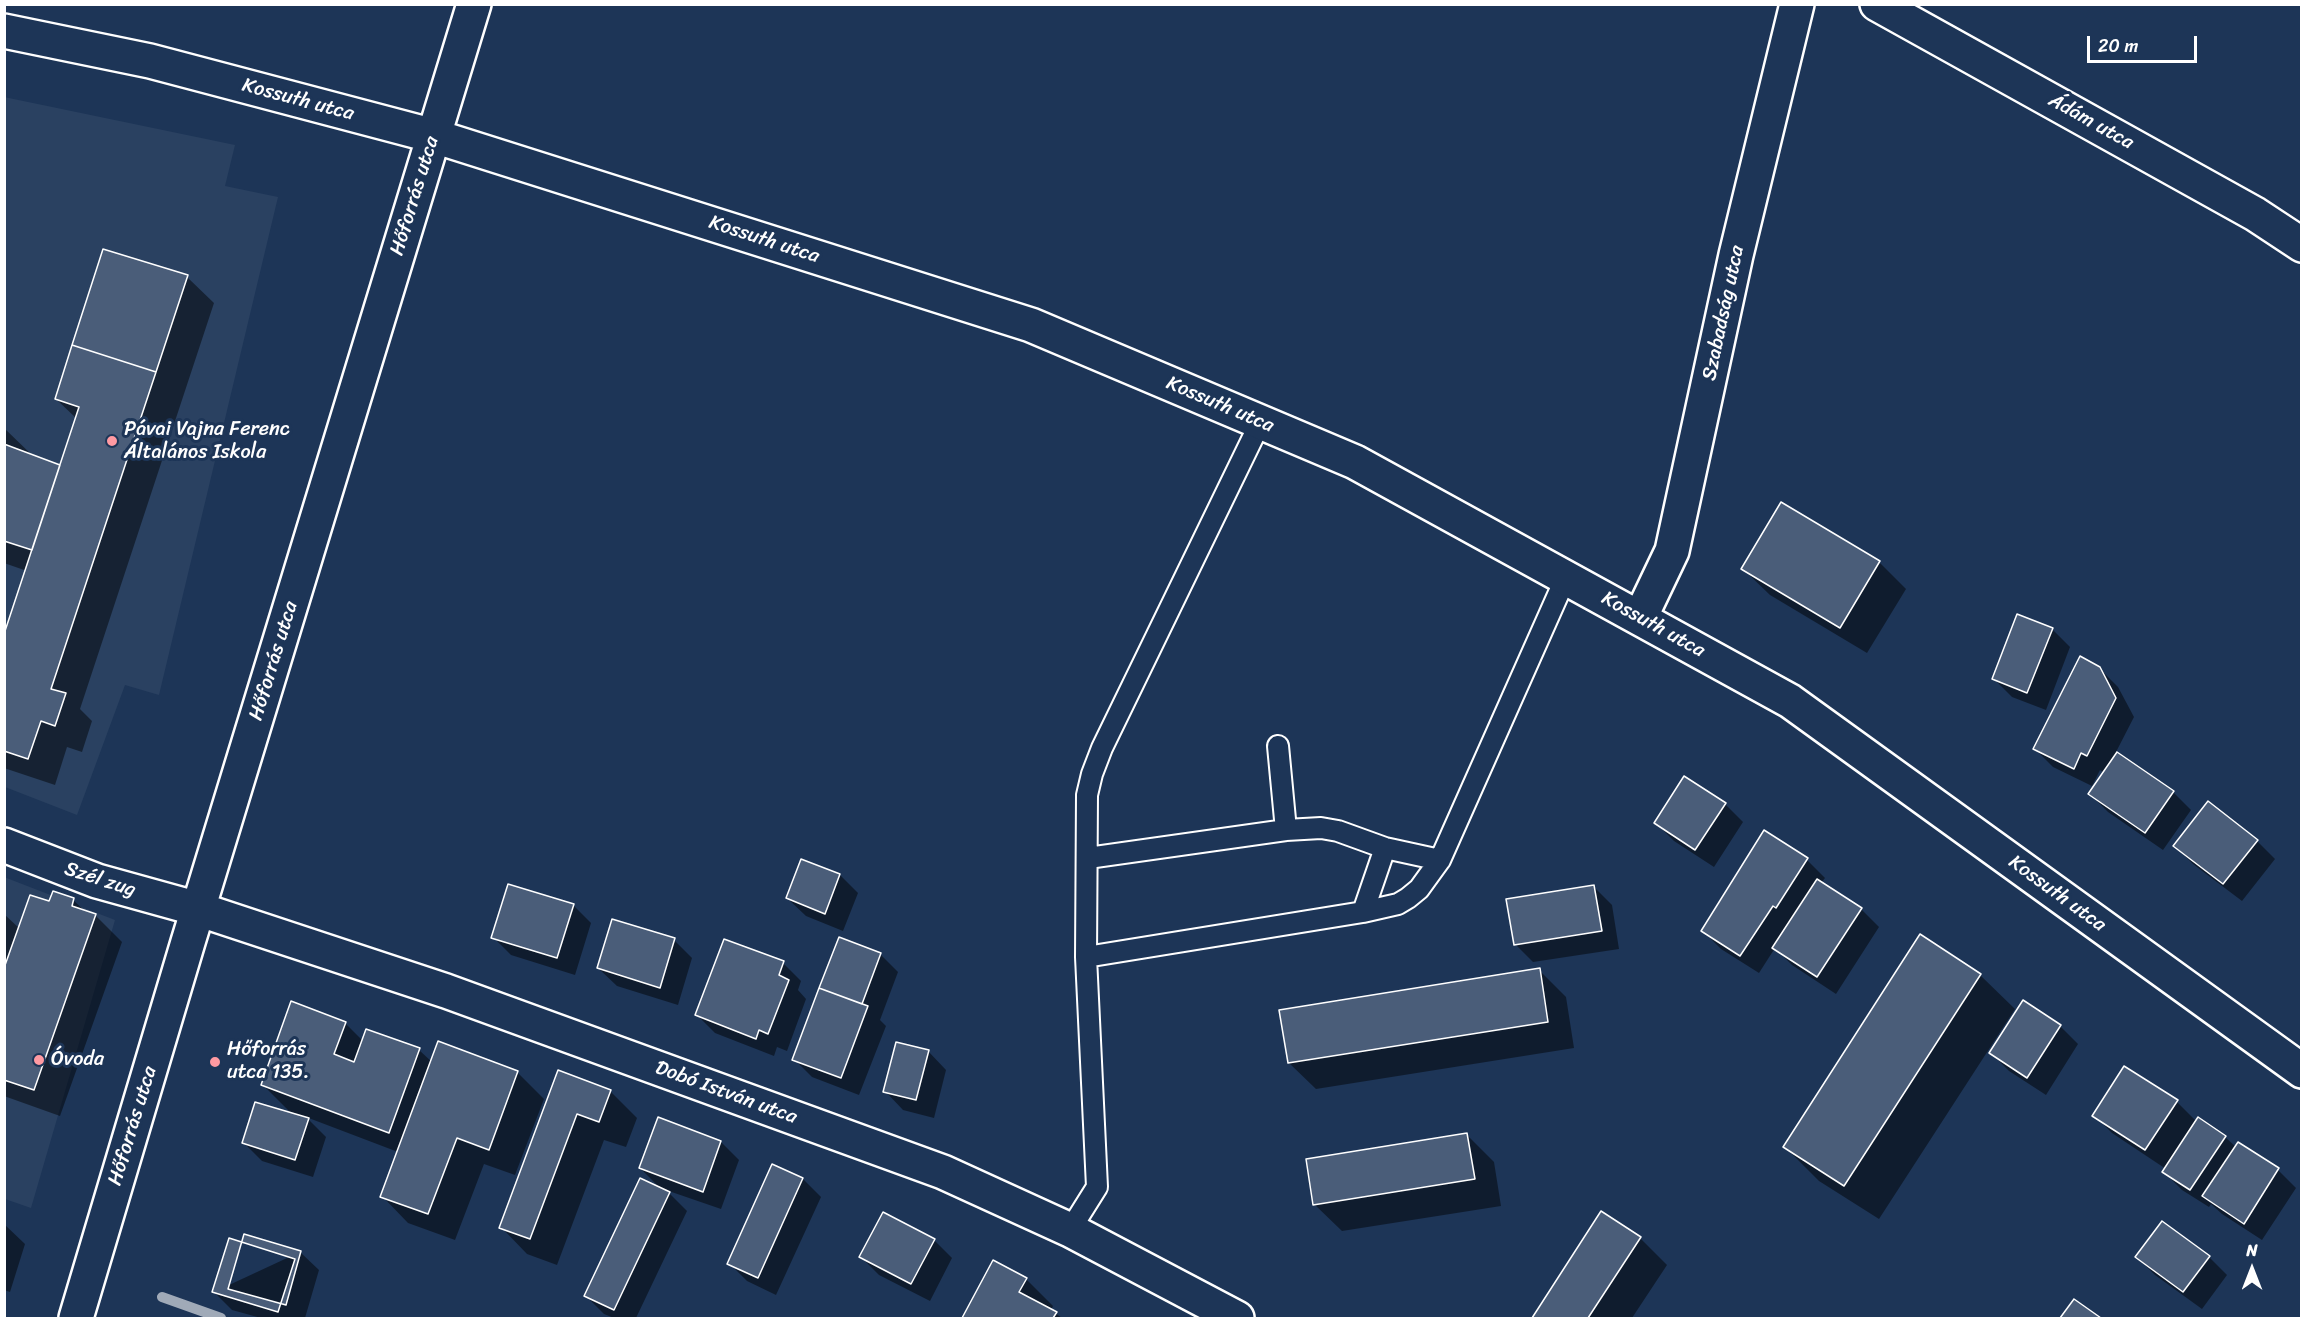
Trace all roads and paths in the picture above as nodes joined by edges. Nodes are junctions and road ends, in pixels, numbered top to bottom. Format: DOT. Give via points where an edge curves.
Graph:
graph roads {
  1 [pos="474,4"];
  2 [pos="1797,4"];
  3 [pos="1877,4"];
  4 [pos="4,31"];
  5 [pos="434,136"];
  6 [pos="2301,245"];
  7 [pos="1260,423"];
  8 [pos="1566,578"];
  9 [pos="1640,618"];
  10 [pos="1278,746"];
  11 [pos="1286,830"];
  12 [pos="4,845"];
  13 [pos="1385,848"];
  14 [pos="1088,858"];
  15 [pos="1440,860"];
  16 [pos="198,909"];
  17 [pos="1363,912"];
  18 [pos="1086,957"];
  19 [pos="2301,1071"];
  20 [pos="1070,1230"];
  21 [pos="76,1318"];
  22 [pos="1237,1318"];
  1 -- 5 [label="street, Hőforrás utca"];
  2 -- 9 [label="street, Szabadság utca" via="1672,551"];
  3 -- 6 [label="street, Ádám utca" via="2245,208"];
  4 -- 5 [label="street, Kossuth utca" via="150,61"];
  5 -- 7 [label="street, Kossuth utca" via="1031,324"];
  5 -- 16 [label="street, Hőforrás utca"];
  7 -- 8 [label="street, Kossuth utca" via="1354,462"];
  7 -- 14 [label="lane" via="1098,757 1087,795"];
  8 -- 9 [label="street, Kossuth utca"];
  8 -- 15 [label="lane"];
  9 -- 19 [label="street, Kossuth utca" via="1790,701"];
  10 -- 11 [label="lane"];
  11 -- 13 [label="lane" via="1338,831"];
  11 -- 14 [label="lane"];
  12 -- 16 [label="street, Szél zug" via="97,881"];
  13 -- 15 [label="lane"];
  13 -- 17 [label="lane"];
  14 -- 18 [label="lane"];
  15 -- 17 [label="lane" via="1408,898"];
  16 -- 20 [label="street, Dobó István utca" via="446,991 943,1172"];
  16 -- 21 [label="street, Hőforrás utca"];
  17 -- 18 [label="lane"];
  18 -- 20 [label="lane" via="1097,1187"];
  20 -- 22 [label="street, Dobó István utca"];
}
